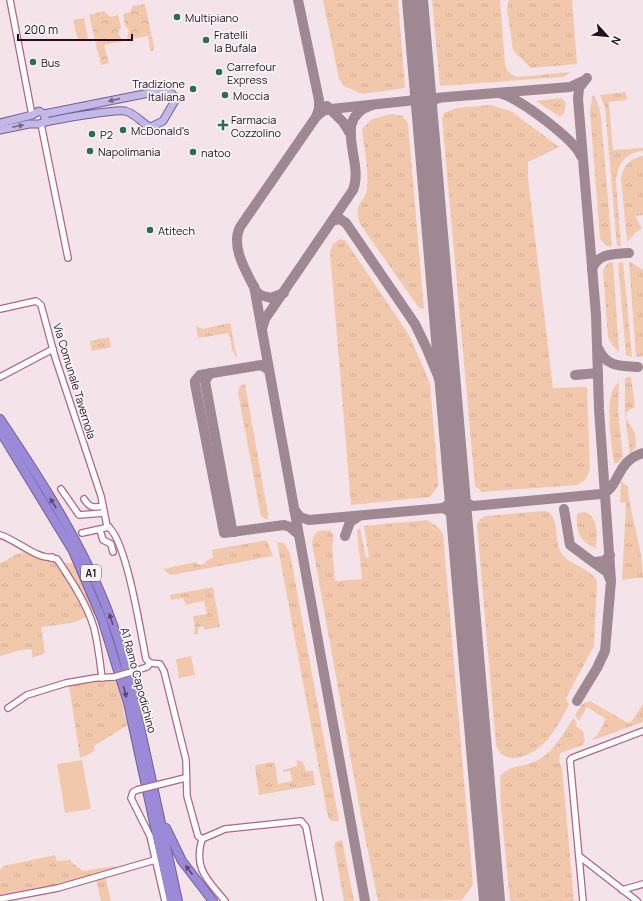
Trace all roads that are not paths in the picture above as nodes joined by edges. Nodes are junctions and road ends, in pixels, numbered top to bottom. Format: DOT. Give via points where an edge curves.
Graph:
graph roads {
  1 [pos="10,0"];
  2 [pos="39,114"];
  3 [pos="0,123"];
  4 [pos="40,123"];
  5 [pos="0,130"];
  6 [pos="68,258"];
  7 [pos="0,309"];
  8 [pos="53,349"];
  9 [pos="0,377"];
  10 [pos="1,422"];
  11 [pos="61,489"];
  12 [pos="84,499"];
  13 [pos="103,506"];
  14 [pos="104,513"];
  15 [pos="109,527"];
  16 [pos="100,530"];
  17 [pos="82,533"];
  18 [pos="0,535"];
  19 [pos="113,552"];
  20 [pos="150,663"];
  21 [pos="102,678"];
  22 [pos="8,708"];
  23 [pos="643,731"];
  24 [pos="142,738"];
  25 [pos="186,778"];
  26 [pos="202,839"];
  27 [pos="578,856"];
  28 [pos="155,860"];
  29 [pos="643,884"];
  30 [pos="622,890"];
  31 [pos="0,899"];
  32 [pos="165,901"];
  33 [pos="171,901"];
  34 [pos="178,901"];
  35 [pos="213,901"];
  36 [pos="225,901"];
  37 [pos="320,901"];
  38 [pos="583,901"];
  39 [pos="637,901"];
  1 -- 2 [label="street" via="30,99"];
  2 -- 3 [label="main road"];
  2 -- 4 [label="main road" via="45,119"];
  2 -- 4 [label="main road" via="32,119"];
  4 -- 2 [label="main road, one-way" via="120,110 135,115 151,127 163,121 176,100 164,90"];
  5 -- 4 [label="main road, one-way"];
  4 -- 6 [label="street"];
  7 -- 8 [label="street, Via Comunale Tavernola" via="39,302"];
  8 -- 9 [label="street"];
  8 -- 13 [label="street, Via Comunale Tavernola"];
  24 -- 10 [label="highway, A1 Ramo Capodichino / A1, one-way" via="123,654 109,613 59,513"];
  10 -- 33 [label="highway, A1 Ramo Capodichino / A1, one-way" via="73,551 102,619 128,703"];
  11 -- 14 [label="street" via="79,515"];
  12 -- 13 [label="street" via="94,508"];
  13 -- 14 [label="street, Via Comunale Tavernola"];
  14 -- 15 [label="street, Via Comunale Tavernola"];
  15 -- 16 [label="street"];
  15 -- 20 [label="street, Via Comunale Tavernola" via="116,536 130,580 146,659"];
  16 -- 17 [label="street"];
  16 -- 19 [label="street" via="103,540 110,544"];
  18 -- 21 [label="street" via="35,553 57,559 71,579 90,617"];
  20 -- 21 [label="street, bridge" via="138,670"];
  20 -- 25 [label="street" via="160,664 164,671 186,760"];
  21 -- 22 [label="street" via="66,683 27,694"];
  23 -- 27 [label="street" via="572,758 570,764"];
  24 -- 34 [label="highway, A1 Ramo Capodichino / A1"];
  35 -- 24 [label="highway, one-way" via="171,841"];
  25 -- 26 [label="street" via="187,796 198,836"];
  25 -- 28 [label="street, bridge" via="133,792 131,798 150,836"];
  26 -- 36 [label="street" via="200,868"];
  26 -- 37 [label="street" via="225,830 301,821 306,827"];
  27 -- 30 [label="street"];
  27 -- 38 [label="street"];
  28 -- 31 [label="street" via="58,888"];
  28 -- 32 [label="street"];
  29 -- 30 [label="street"];
  30 -- 39 [label="street"];
}
